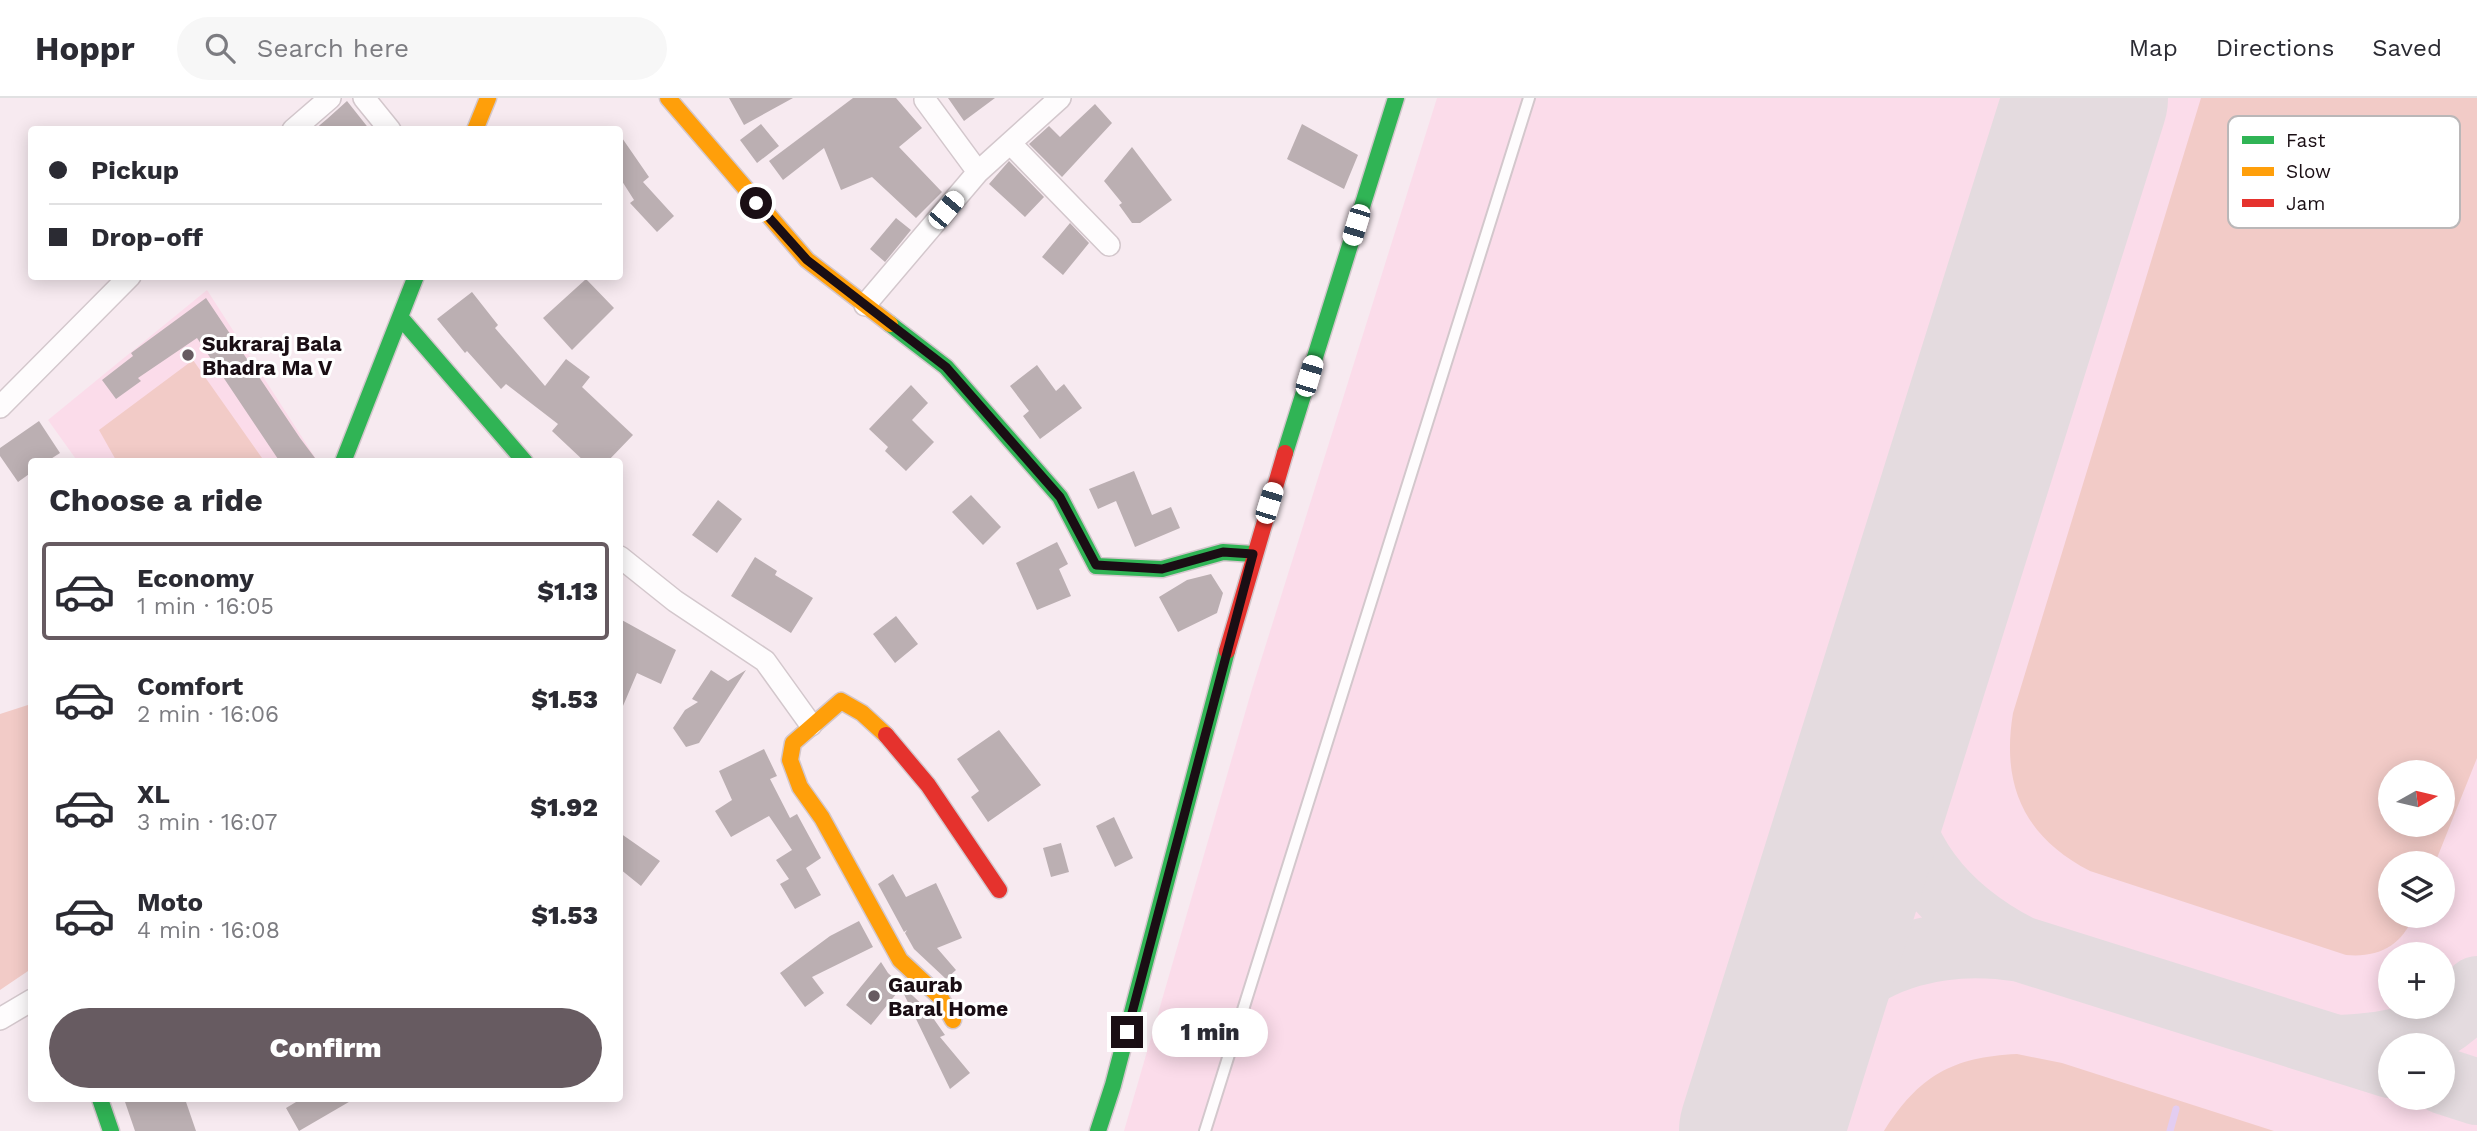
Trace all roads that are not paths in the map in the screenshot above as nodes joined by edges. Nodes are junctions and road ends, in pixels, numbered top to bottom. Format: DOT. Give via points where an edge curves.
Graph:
graph roads {
  1 [pos="330,98"];
  2 [pos="364,98"];
  3 [pos="488,98"];
  4 [pos="668,98"];
  5 [pos="1060,98"];
  6 [pos="1396,98"];
  7 [pos="1529,98"];
  8 [pos="925,99"];
  9 [pos="298,126"];
  10 [pos="387,126"];
  11 [pos="477,126"];
  12 [pos="1010,143"];
  13 [pos="978,172"];
  14 [pos="1109,245"];
  15 [pos="126,280"];
  16 [pos="414,280"];
  17 [pos="865,305"];
  18 [pos="400,317"];
  19 [pos="0,407"];
  20 [pos="345,458"];
  21 [pos="522,458"];
  22 [pos="1253,554"];
  23 [pos="623,565"];
  24 [pos="811,725"];
  25 [pos="999,890"];
  26 [pos="28,1002"];
  27 [pos="0,1019"];
  28 [pos="953,1020"];
  29 [pos="101,1102"];
  30 [pos="111,1131"];
  31 [pos="1098,1131"];
  32 [pos="1205,1131"];
  1 -- 9 [label="street"];
  2 -- 10 [label="street"];
  3 -- 11 [label="street"];
  4 -- 17 [label="street" via="807,260"];
  5 -- 12 [label="street"];
  6 -- 22 [label="street"];
  7 -- 32 [label="lane"];
  8 -- 13 [label="street"];
  12 -- 13 [label="street"];
  12 -- 14 [label="street"];
  13 -- 17 [label="street"];
  15 -- 19 [label="street"];
  16 -- 18 [label="street"];
  17 -- 22 [label="street" via="946,367 1060,497 1096,565 1162,569 1223,552"];
  18 -- 20 [label="street"];
  18 -- 21 [label="street"];
  22 -- 31 [label="street"];
  23 -- 24 [label="street" via="765,661"];
  24 -- 25 [label="street" via="841,701 859,708 964,832"];
  24 -- 28 [label="street" via="793,743 790,760 800,787 822,818 900,960 940,998"];
  26 -- 27 [label="street"];
  29 -- 30 [label="street"];
}
